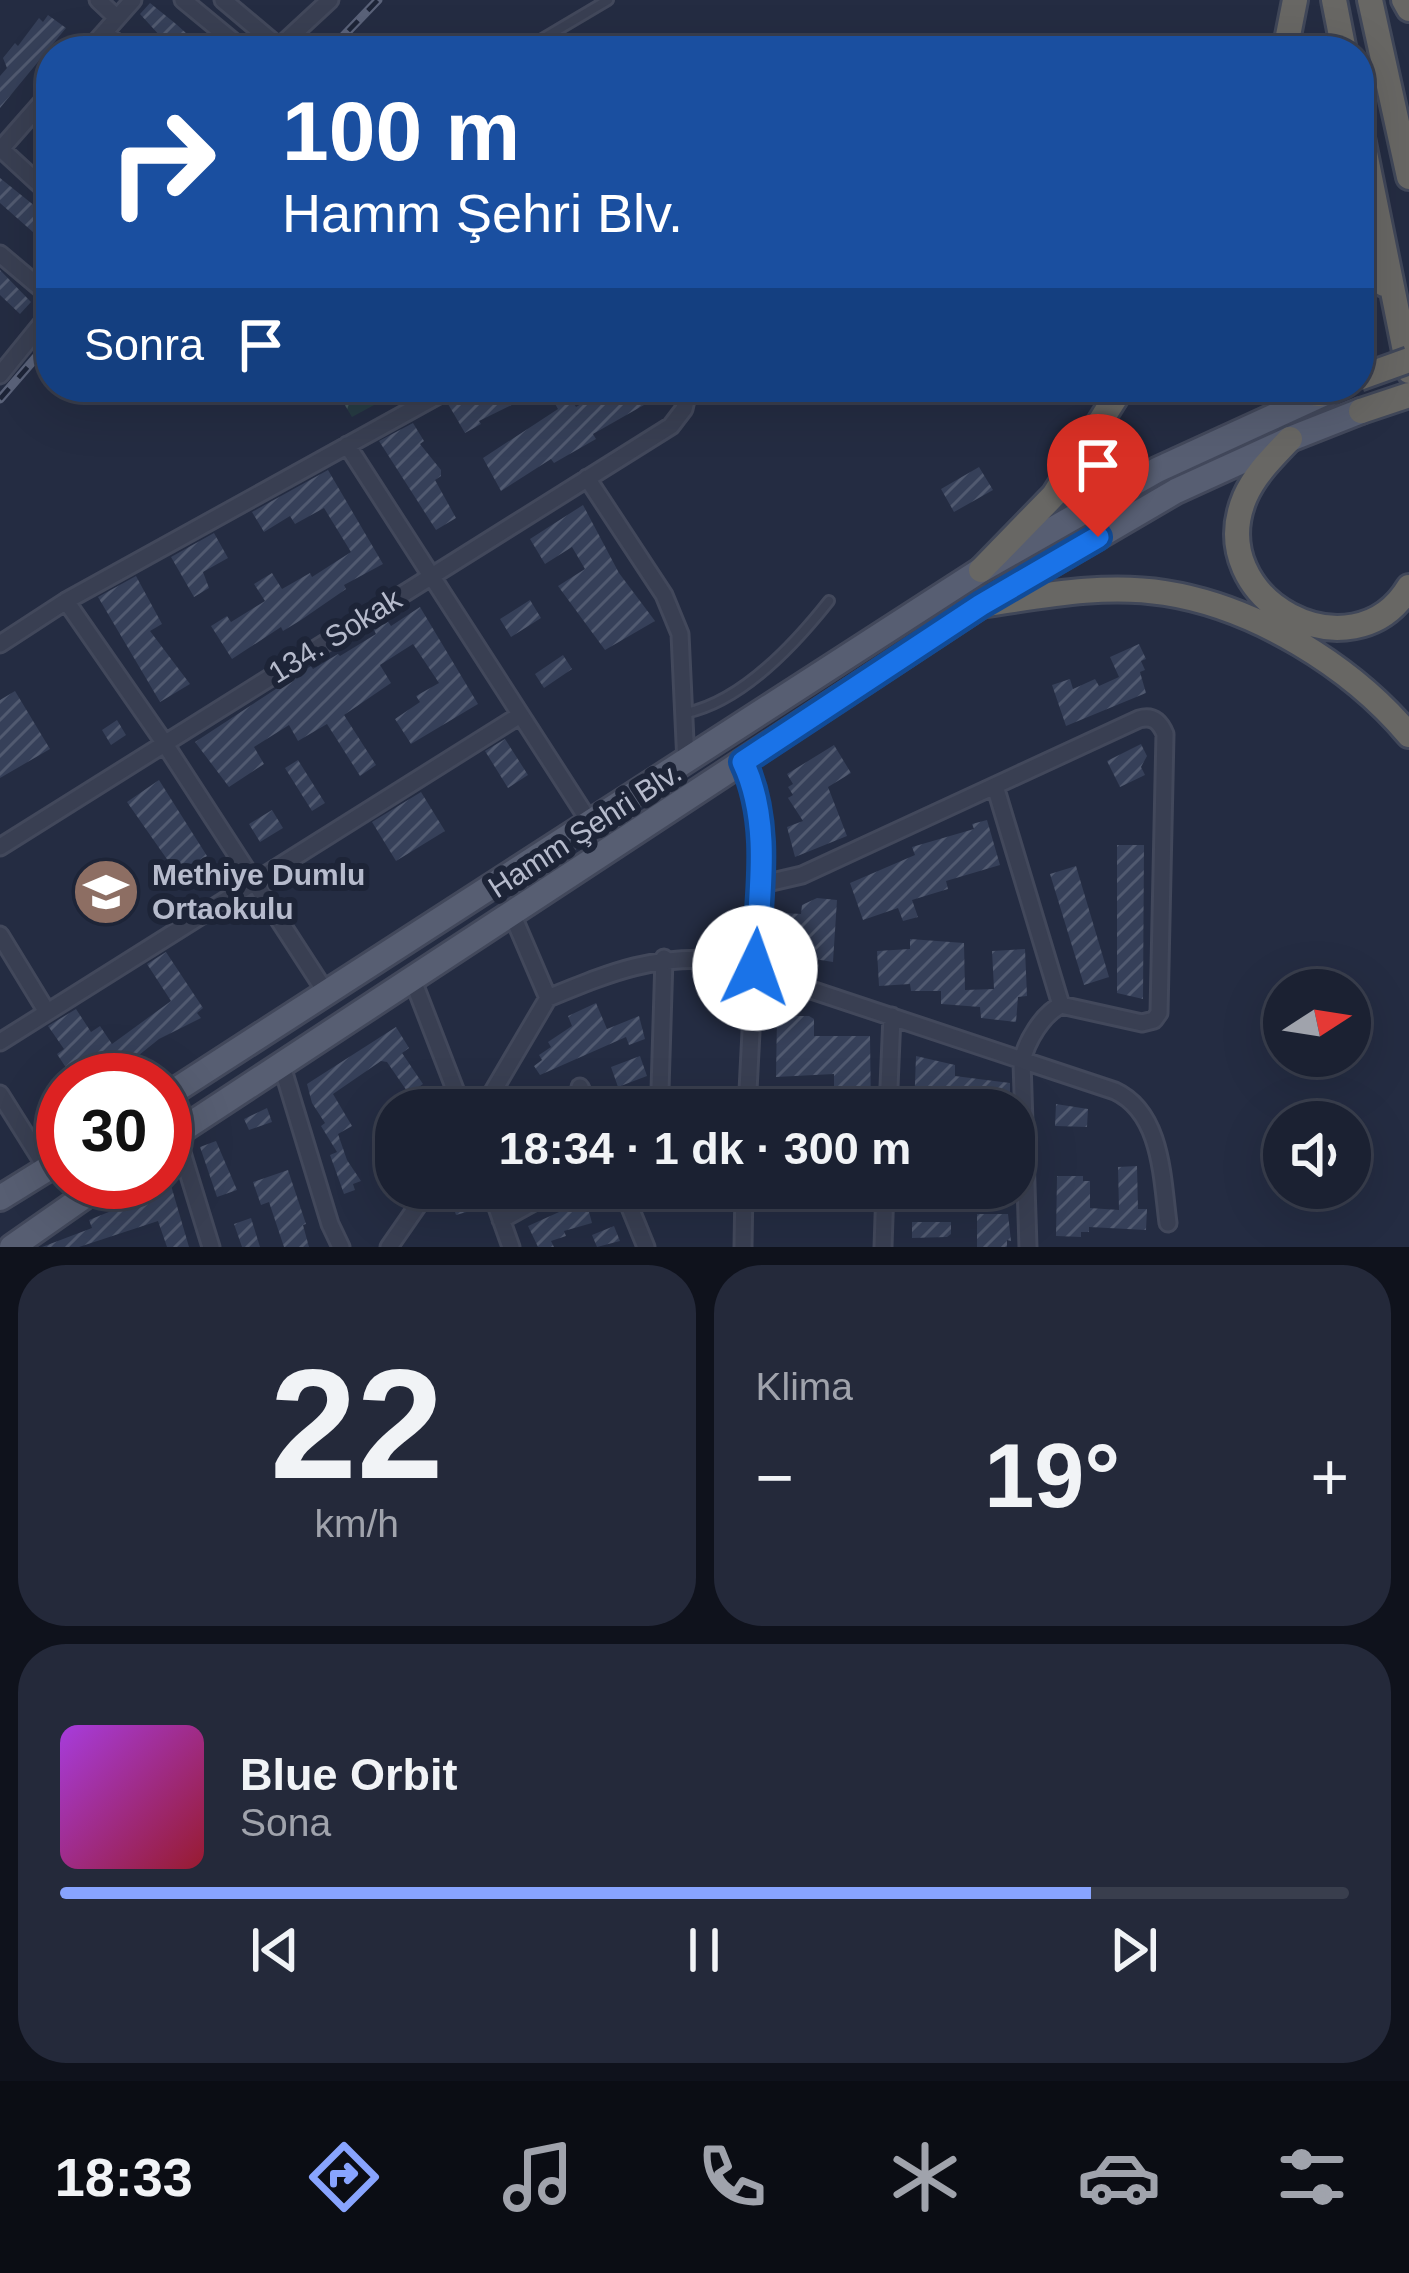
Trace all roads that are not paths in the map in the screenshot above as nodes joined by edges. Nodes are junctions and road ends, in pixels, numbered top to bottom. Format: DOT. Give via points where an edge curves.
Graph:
graph roads {
  1 [pos="98,0"];
  2 [pos="133,0"];
  3 [pos="183,0"];
  4 [pos="223,0"];
  5 [pos="608,0"];
  6 [pos="1295,0"];
  7 [pos="1334,0"];
  8 [pos="1370,0"];
  9 [pos="1404,0"];
  10 [pos="324,2"];
  11 [pos="1409,9"];
  12 [pos="117,18"];
  13 [pos="105,32"];
  14 [pos="101,36"];
  15 [pos="109,36"];
  16 [pos="227,36"];
  17 [pos="263,36"];
  18 [pos="290,36"];
  19 [pos="547,36"];
  20 [pos="1288,36"];
  21 [pos="1341,36"];
  22 [pos="36,107"];
  23 [pos="3,141"];
  24 [pos="1409,177"];
  25 [pos="36,179"];
  26 [pos="1374,196"];
  27 [pos="0,254"];
  28 [pos="1374,267"];
  29 [pos="36,284"];
  30 [pos="1397,309"];
  31 [pos="36,328"];
  32 [pos="1409,360"];
  33 [pos="3,363"];
  34 [pos="1409,371"];
  35 [pos="1374,373"];
  36 [pos="1409,395"];
  37 [pos="422,402"];
  38 [pos="686,402"];
  39 [pos="1113,402"];
  40 [pos="1305,402"];
  41 [pos="1361,411"];
  42 [pos="1290,439"];
  43 [pos="346,445"];
  44 [pos="587,478"];
  45 [pos="981,570"];
  46 [pos="431,577"];
  47 [pos="1409,587"];
  48 [pos="829,601"];
  49 [pos="66,602"];
  50 [pos="981,605"];
  51 [pos="0,644"];
  52 [pos="684,713"];
  53 [pos="520,715"];
  54 [pos="1409,735"];
  55 [pos="163,741"];
  56 [pos="743,762"];
  57 [pos="686,763"];
  58 [pos="995,786"];
  59 [pos="591,824"];
  60 [pos="0,847"];
  61 [pos="254,880"];
  62 [pos="759,885"];
  63 [pos="512,914"];
  64 [pos="0,935"];
  65 [pos="664,958"];
  66 [pos="755,968"];
  67 [pos="412,978"];
  68 [pos="327,994"];
  69 [pos="548,998"];
  70 [pos="1061,1005"];
  71 [pos="47,1012"];
  72 [pos="892,1016"];
  73 [pos="0,1042"];
  74 [pos="1022,1061"];
  75 [pos="281,1063"];
  76 [pos="192,1080"];
  77 [pos="455,1089"];
  78 [pos="494,1089"];
  79 [pos="660,1089"];
  80 [pos="748,1089"];
  81 [pos="889,1089"];
  82 [pos="0,1094"];
  83 [pos="192,1123"];
  84 [pos="36,1140"];
  85 [pos="36,1176"];
  86 [pos="192,1195"];
  87 [pos="0,1198"];
  88 [pos="68,1209"];
  89 [pos="415,1209"];
  90 [pos="497,1209"];
  91 [pos="521,1209"];
  92 [pos="631,1209"];
  93 [pos="744,1209"];
  94 [pos="884,1209"];
  95 [pos="501,1220"];
  96 [pos="1168,1223"];
  97 [pos="21,1244"];
  98 [pos="211,1247"];
  99 [pos="341,1247"];
  100 [pos="389,1247"];
  101 [pos="511,1247"];
  102 [pos="646,1247"];
  103 [pos="743,1247"];
  104 [pos="883,1247"];
  105 [pos="1028,1247"];
  1 -- 12 [label="street"];
  2 -- 12 [label="street"];
  3 -- 16 [label="street"];
  4 -- 17 [label="street"];
  5 -- 19 [label="lane"];
  6 -- 20 [label="highway"];
  7 -- 21 [label="highway"];
  8 -- 24 [label="highway"];
  9 -- 11 [label="highway"];
  10 -- 18 [label="street"];
  12 -- 13 [label="street"];
  13 -- 14 [label="street"];
  13 -- 15 [label="street"];
  22 -- 23 [label="street"];
  23 -- 25 [label="street"];
  26 -- 30 [label="highway"];
  27 -- 29 [label="street"];
  28 -- 30 [label="highway"];
  30 -- 34 [label="highway"];
  31 -- 33 [label="street"];
  32 -- 35 [label="highway, bridge"];
  36 -- 41 [label="highway"];
  37 -- 43 [label="street"];
  38 -- 44 [label="street, 134. Sokak" via="671,426"];
  39 -- 45 [label="highway" via="1054,495"];
  40 -- 45 [label="main road, Hamm Şehri Blv." via="1157,470"];
  41 -- 42 [label="main road, Hamm Şehri Blv."];
  42 -- 47 [label="highway" via="1256,476 1237,521 1240,566 1263,599 1292,619 1351,626 1376,618"];
  42 -- 50 [label="main road, Hamm Şehri Blv." via="1176,491"];
  43 -- 46 [label="street"];
  43 -- 49 [label="street"];
  44 -- 46 [label="street, 134. Sokak"];
  44 -- 52 [label="street" via="664,595 680,634"];
  45 -- 57 [label="main road, Hamm Şehri Blv."];
  46 -- 53 [label="street"];
  46 -- 55 [label="street, 134. Sokak"];
  48 -- 52 [label="lane" via="754,676"];
  49 -- 51 [label="street"];
  49 -- 55 [label="street"];
  50 -- 54 [label="highway" via="1076,590 1164,593 1238,613 1329,664"];
  50 -- 56 [label="main road, Hamm Şehri Blv."];
  52 -- 57 [label="street"];
  53 -- 59 [label="street"];
  53 -- 61 [label="street"];
  55 -- 60 [label="street, 134. Sokak"];
  55 -- 61 [label="street"];
  56 -- 62 [label="street" via="760,820"];
  56 -- 63 [label="main road, Hamm Şehri Blv."];
  57 -- 59 [label="main road, Hamm Şehri Blv."];
  58 -- 62 [label="street" via="802,875"];
  58 -- 70 [label="street"];
  58 -- 70 [label="street" via="1143,718 1156,720 1165,734 1159,1012 1142,1024"];
  59 -- 68 [label="main road, Hamm Şehri Blv."];
  61 -- 68 [label="street"];
  61 -- 71 [label="street"];
  62 -- 66 [label="street"];
  63 -- 67 [label="main road, Hamm Şehri Blv."];
  63 -- 69 [label="street"];
  64 -- 71 [label="street"];
  65 -- 66 [label="street"];
  65 -- 69 [label="street"];
  65 -- 79 [label="street"];
  66 -- 72 [label="street"];
  66 -- 80 [label="street"];
  67 -- 75 [label="main road, Hamm Şehri Blv."];
  67 -- 77 [label="street"];
  68 -- 76 [label="main road, Hamm Şehri Blv."];
  69 -- 78 [label="street"];
  70 -- 74 [label="street"];
  71 -- 73 [label="street"];
  72 -- 74 [label="street"];
  72 -- 81 [label="street"];
  74 -- 96 [label="street" via="1139,1106 1161,1167"];
  74 -- 105 [label="street"];
  75 -- 83 [label="main road, Hamm Şehri Blv."];
  75 -- 99 [label="street"];
  82 -- 84 [label="street"];
  85 -- 87 [label="main road"];
  86 -- 98 [label="street"];
  88 -- 97 [label="main road"];
  89 -- 100 [label="street"];
  90 -- 95 [label="street"];
  91 -- 95 [label="street"];
  92 -- 102 [label="street"];
  93 -- 103 [label="street"];
  94 -- 104 [label="street"];
  95 -- 101 [label="street"];
}
